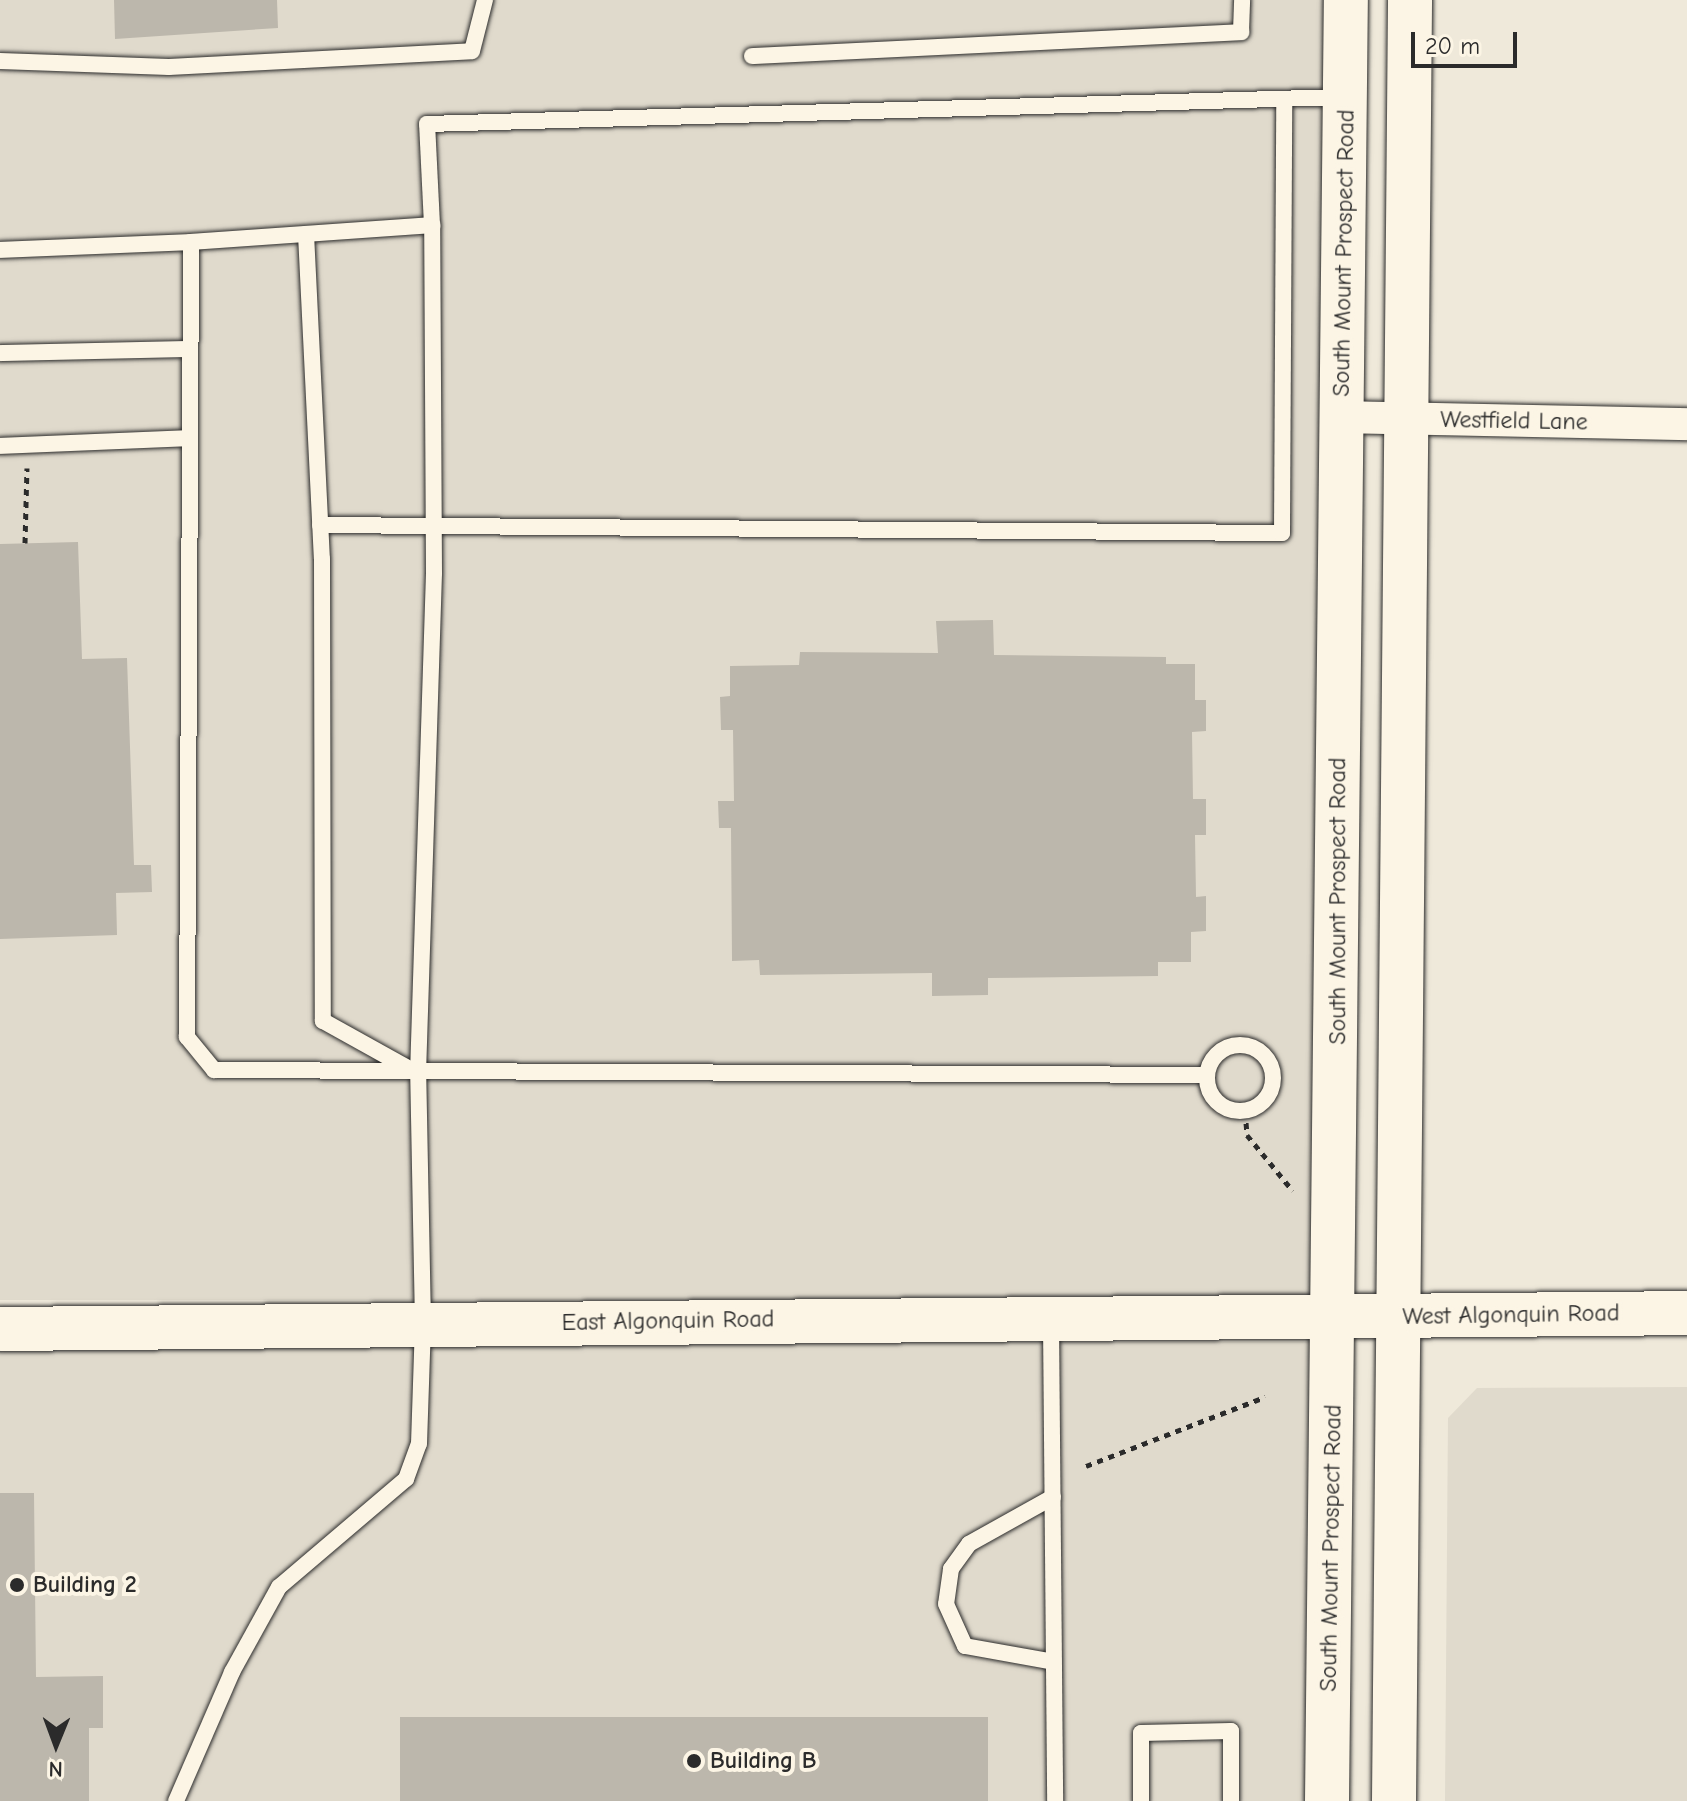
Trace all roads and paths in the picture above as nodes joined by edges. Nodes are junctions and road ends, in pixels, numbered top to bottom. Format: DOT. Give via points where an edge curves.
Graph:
graph roads {
  1 [pos="485,0"];
  2 [pos="1242,0"];
  3 [pos="1346,0"];
  4 [pos="1410,0"];
  5 [pos="752,56"];
  6 [pos="0,61"];
  7 [pos="1345,97"];
  8 [pos="1284,100"];
  9 [pos="432,225"];
  10 [pos="306,234"];
  11 [pos="191,242"];
  12 [pos="0,250"];
  13 [pos="190,349"];
  14 [pos="0,353"];
  15 [pos="1342,417"];
  16 [pos="1407,419"];
  17 [pos="1687,424"];
  18 [pos="190,438"];
  19 [pos="0,446"];
  20 [pos="27,460"];
  21 [pos="320,525"];
  22 [pos="434,525"];
  23 [pos="25,543"];
  24 [pos="418,1074"];
  25 [pos="1207,1075"];
  26 [pos="1245,1111"];
  27 [pos="1293,1202"];
  28 [pos="1687,1313"];
  29 [pos="1398,1316"];
  30 [pos="1335,1317"];
  31 [pos="1051,1318"];
  32 [pos="423,1324"];
  33 [pos="0,1329"];
  34 [pos="1265,1397"];
  35 [pos="1086,1466"];
  36 [pos="1053,1497"];
  37 [pos="1054,1662"];
  38 [pos="176,1801"];
  39 [pos="1055,1801"];
  40 [pos="1141,1801"];
  41 [pos="1231,1801"];
  42 [pos="1327,1801"];
  43 [pos="1394,1801"];
  1 -- 6 [label="lane" via="472,51 169,67"];
  2 -- 5 [label="lane" via="1241,32"];
  3 -- 7 [label="main road, South Mount Prospect Road"];
  4 -- 16 [label="main road"];
  7 -- 8 [label="lane"];
  7 -- 15 [label="main road, South Mount Prospect Road"];
  8 -- 9 [label="lane" via="427,124"];
  8 -- 22 [label="lane" via="1282,533"];
  9 -- 10 [label="lane"];
  9 -- 22 [label="lane"];
  10 -- 11 [label="lane"];
  10 -- 21 [label="lane"];
  11 -- 12 [label="lane"];
  11 -- 13 [label="lane"];
  13 -- 14 [label="lane"];
  13 -- 18 [label="lane"];
  15 -- 16 [label="street, Westfield Lane"];
  15 -- 30 [label="main road, South Mount Prospect Road"];
  16 -- 17 [label="street, Westfield Lane"];
  16 -- 29 [label="main road"];
  18 -- 19 [label="lane"];
  18 -- 24 [label="lane" via="187,1037 214,1070"];
  20 -- 23 [label="path"];
  21 -- 22 [label="lane"];
  21 -- 24 [label="lane" via="323,1021"];
  22 -- 24 [label="lane"];
  24 -- 25 [label="lane"];
  24 -- 32 [label="lane"];
  25 -- 26 [label="lane" via="1217,1102"];
  25 -- 26 [label="lane" via="1225,1048 1248,1046 1267,1058 1271,1090"];
  26 -- 27 [label="path" via="1247,1135 1279,1169"];
  28 -- 29 [label="main road, West Algonquin Road"];
  29 -- 30 [label="main road, West Algonquin Road"];
  29 -- 43 [label="main road"];
  30 -- 31 [label="main road, East Algonquin Road"];
  30 -- 42 [label="main road, South Mount Prospect Road"];
  31 -- 32 [label="main road, East Algonquin Road"];
  31 -- 36 [label="lane"];
  32 -- 33 [label="main road, East Algonquin Road"];
  32 -- 38 [label="lane" via="419,1444 406,1479 279,1587 232,1672"];
  34 -- 35 [label="path"];
  36 -- 37 [label="lane"];
  36 -- 37 [label="lane" via="969,1544 951,1569 946,1604 965,1646"];
  37 -- 39 [label="lane"];
  40 -- 41 [label="lane" via="1141,1733 1231,1731"];
}
